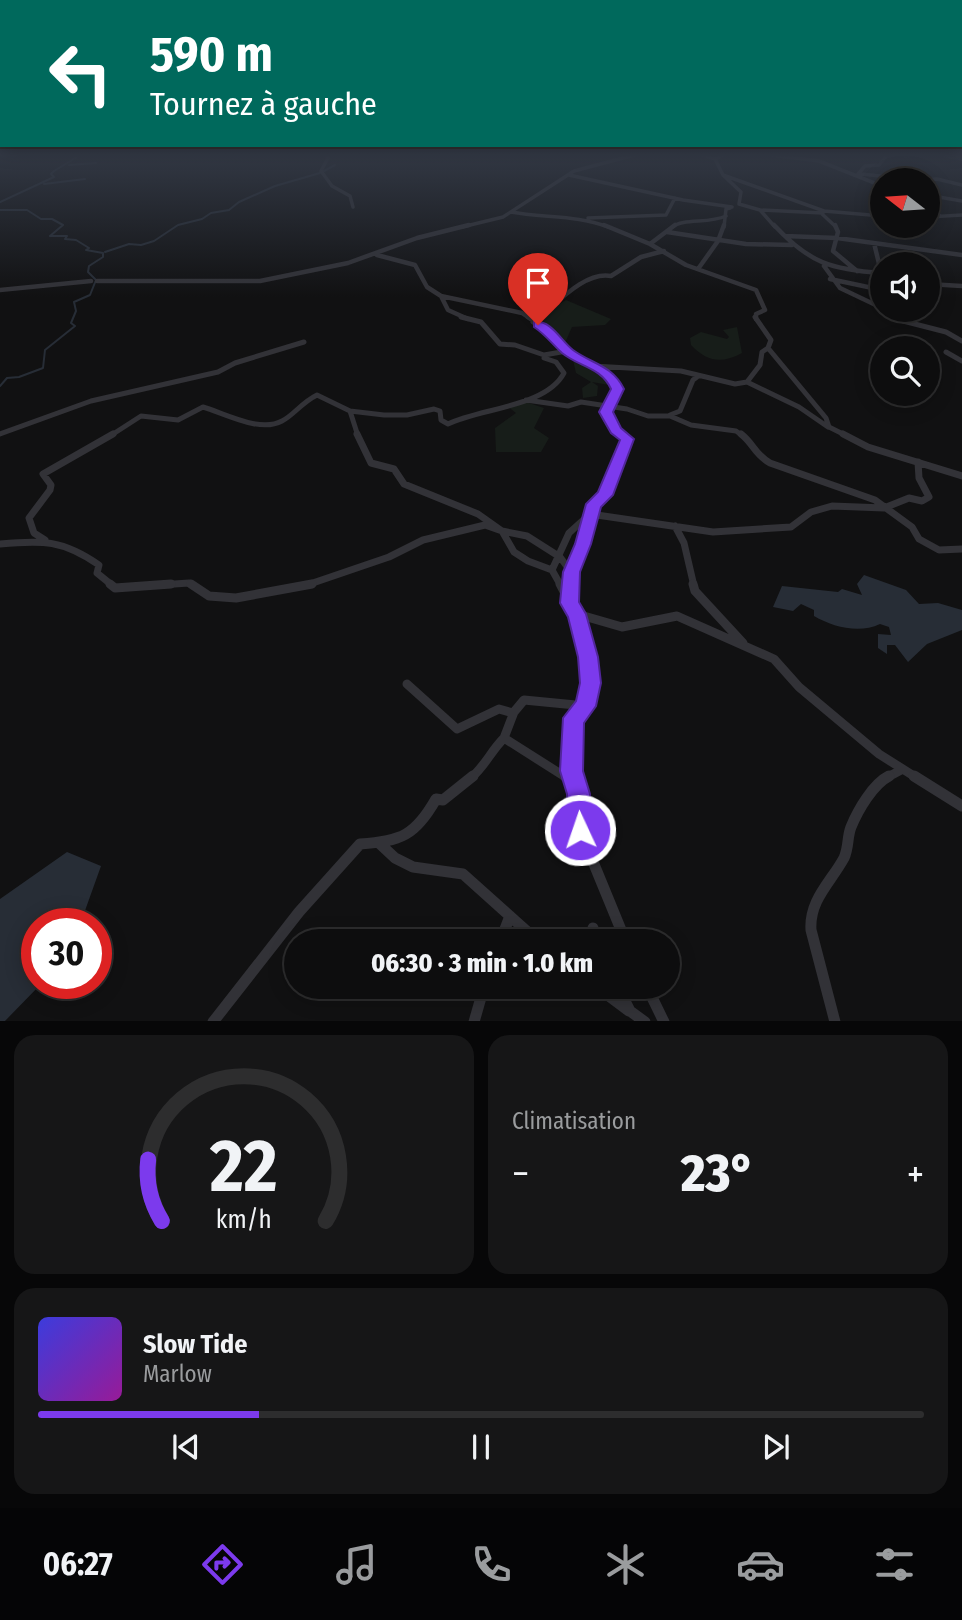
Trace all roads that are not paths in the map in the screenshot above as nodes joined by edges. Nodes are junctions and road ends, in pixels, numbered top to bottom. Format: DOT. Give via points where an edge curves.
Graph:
graph roads {
  1 [pos="352,202"];
  2 [pos="527,202"];
  3 [pos="673,202"];
  4 [pos="698,202"];
  5 [pos="739,202"];
  6 [pos="795,202"];
  7 [pos="353,207"];
  8 [pos="732,207"];
  9 [pos="745,208"];
  10 [pos="760,210"];
  11 [pos="820,211"];
  12 [pos="511,212"];
  13 [pos="655,215"];
  14 [pos="870,215"];
  15 [pos="962,215"];
  16 [pos="726,216"];
  17 [pos="940,216"];
  18 [pos="584,218"];
  19 [pos="683,221"];
  20 [pos="667,232"];
  21 [pos="785,236"];
  22 [pos="837,238"];
  23 [pos="719,240"];
  24 [pos="874,243"];
  25 [pos="650,244"];
  26 [pos="792,245"];
  27 [pos="664,251"];
  28 [pos="876,252"];
  29 [pos="376,255"];
  30 [pos="962,255"];
  31 [pos="824,266"];
  32 [pos="698,269"];
  33 [pos="858,272"];
  34 [pos="870,273"];
  35 [pos="830,279"];
  36 [pos="940,285"];
  37 [pos="962,286"];
  38 [pos="870,287"];
  39 [pos="0,290"];
  40 [pos="441,296"];
  41 [pos="870,303"];
  42 [pos="533,322"];
  43 [pos="907,322"];
  44 [pos="946,332"];
  45 [pos="962,334"];
  46 [pos="962,341"];
  47 [pos="304,342"];
  48 [pos="768,348"];
  49 [pos="567,351"];
  50 [pos="946,352"];
  51 [pos="537,355"];
  52 [pos="962,361"];
  53 [pos="593,366"];
  54 [pos="697,377"];
  55 [pos="747,383"];
  56 [pos="526,400"];
  57 [pos="607,408"];
  58 [pos="350,411"];
  59 [pos="670,416"];
  60 [pos="828,427"];
  61 [pos="0,435"];
  62 [pos="918,462"];
  63 [pos="962,476"];
  64 [pos="884,508"];
  65 [pos="590,514"];
  66 [pos="675,526"];
  67 [pos="502,531"];
  68 [pos="45,540"];
  69 [pos="0,544"];
  70 [pos="962,549"];
  71 [pos="560,557"];
  72 [pos="552,570"];
  73 [pos="571,572"];
  74 [pos="570,603"];
  75 [pos="577,614"];
  76 [pos="745,646"];
  77 [pos="407,684"];
  78 [pos="586,706"];
  79 [pos="513,713"];
  80 [pos="504,738"];
  81 [pos="901,770"];
  82 [pos="573,783"];
  83 [pos="962,806"];
  84 [pos="379,843"];
  85 [pos="510,916"];
  86 [pos="505,929"];
  87 [pos="524,929"];
  88 [pos="621,929"];
  89 [pos="480,999"];
  90 [pos="614,999"];
  91 [pos="624,999"];
  92 [pos="653,999"];
  93 [pos="630,1011"];
  94 [pos="213,1021"];
  95 [pos="474,1021"];
  96 [pos="645,1021"];
  97 [pos="664,1021"];
  98 [pos="835,1021"];
  1 -- 7 [label="street"];
  2 -- 12 [label="street"];
  3 -- 13 [label="street" via="666,215"];
  4 -- 8 [label="street"];
  5 -- 9 [label="street"];
  6 -- 11 [label="street"];
  8 -- 9 [label="street"];
  8 -- 16 [label="street" via="726,209"];
  9 -- 10 [label="street"];
  10 -- 11 [label="street"];
  10 -- 21 [label="street"];
  11 -- 14 [label="street"];
  11 -- 22 [label="street" via="838,225"];
  12 -- 18 [label="street" via="563,220"];
  12 -- 29 [label="street" via="417,238"];
  13 -- 18 [label="street"];
  13 -- 19 [label="street"];
  15 -- 17 [label="street"];
  16 -- 19 [label="street" via="712,222"];
  16 -- 23 [label="street"];
  18 -- 25 [label="street"];
  19 -- 20 [label="street"];
  20 -- 23 [label="street"];
  20 -- 25 [label="street"];
  21 -- 22 [label="street"];
  21 -- 26 [label="street"];
  22 -- 24 [label="street"];
  22 -- 33 [label="street" via="833,251"];
  23 -- 26 [label="street"];
  23 -- 32 [label="street"];
  24 -- 28 [label="street"];
  24 -- 30 [label="street"];
  25 -- 27 [label="street"];
  26 -- 31 [label="street"];
  27 -- 32 [label="street"];
  27 -- 42 [label="street" via="641,257 611,276 600,274"];
  29 -- 39 [label="street" via="260,281 94,281"];
  29 -- 40 [label="street" via="416,265 427,288"];
  31 -- 33 [label="street"];
  31 -- 35 [label="street"];
  32 -- 48 [label="street" via="757,289 765,310 755,318 771,340"];
  33 -- 34 [label="street"];
  35 -- 38 [label="street"];
  35 -- 41 [label="street" via="851,296"];
  36 -- 37 [label="street"];
  40 -- 42 [label="street" via="522,313"];
  40 -- 51 [label="street" via="448,310 481,322 497,341"];
  42 -- 49 [label="street" via="552,333"];
  43 -- 44 [label="street"];
  44 -- 45 [label="street"];
  44 -- 46 [label="street"];
  47 -- 61 [label="street" via="218,372 92,401"];
  48 -- 55 [label="street"];
  48 -- 60 [label="street" via="826,418"];
  49 -- 51 [label="street" via="550,357"];
  49 -- 53 [label="street"];
  50 -- 52 [label="street"];
  51 -- 56 [label="street" via="556,362 564,373 563,381"];
  53 -- 54 [label="street" via="681,371"];
  53 -- 57 [label="street" via="604,370 618,389"];
  54 -- 55 [label="street"];
  54 -- 59 [label="street" via="680,411"];
  55 -- 60 [label="street" via="799,407"];
  56 -- 57 [label="street"];
  56 -- 58 [label="street" via="448,424 435,409 407,415"];
  57 -- 59 [label="street"];
  57 -- 65 [label="street" via="608,418 627,439 613,479"];
  58 -- 67 [label="street" via="370,463 394,469 404,484 478,514"];
  58 -- 68 [label="street" via="317,395 268,427 203,407 178,420 141,416 43,474 50,490 29,519 34,533"];
  59 -- 64 [label="street" via="691,425 736,431 750,441 756,455 770,463 838,485"];
  60 -- 62 [label="street" via="868,447"];
  62 -- 63 [label="street"];
  62 -- 64 [label="street" via="919,478 929,497 922,501 909,498"];
  64 -- 66 [label="street" via="817,508 804,513 791,527 713,532"];
  64 -- 70 [label="street" via="939,550"];
  65 -- 66 [label="street"];
  65 -- 71 [label="street" via="569,533"];
  65 -- 73 [label="street"];
  66 -- 76 [label="street" via="684,543 695,591"];
  67 -- 68 [label="street" via="485,525 452,531 318,583 236,598 209,596 189,583 115,588 97,573 99,565 75,547"];
  67 -- 71 [label="street" via="527,536"];
  67 -- 72 [label="street" via="506,545 519,556"];
  68 -- 69 [label="street"];
  71 -- 72 [label="street"];
  71 -- 73 [label="street"];
  72 -- 74 [label="street"];
  73 -- 74 [label="street"];
  74 -- 75 [label="street"];
  75 -- 76 [label="street" via="622,627 677,617"];
  75 -- 78 [label="street" via="588,657"];
  76 -- 81 [label="street" via="775,659 799,687"];
  77 -- 79 [label="street" via="457,729 499,709"];
  78 -- 79 [label="street" via="524,700"];
  78 -- 82 [label="street" via="574,718"];
  79 -- 80 [label="street"];
  80 -- 82 [label="street"];
  80 -- 84 [label="street" via="484,767 443,800 436,799 413,831 397,842"];
  81 -- 83 [label="street"];
  81 -- 98 [label="street" via="879,781 850,828 846,852 810,916"];
  82 -- 88 [label="street" via="580,830"];
  84 -- 85 [label="street" via="413,867 463,874"];
  84 -- 94 [label="street" via="360,844"];
  85 -- 86 [label="street"];
  85 -- 87 [label="street"];
  89 -- 95 [label="street"];
  90 -- 93 [label="street"];
  91 -- 93 [label="street"];
  92 -- 97 [label="street"];
  93 -- 96 [label="street"];
}
